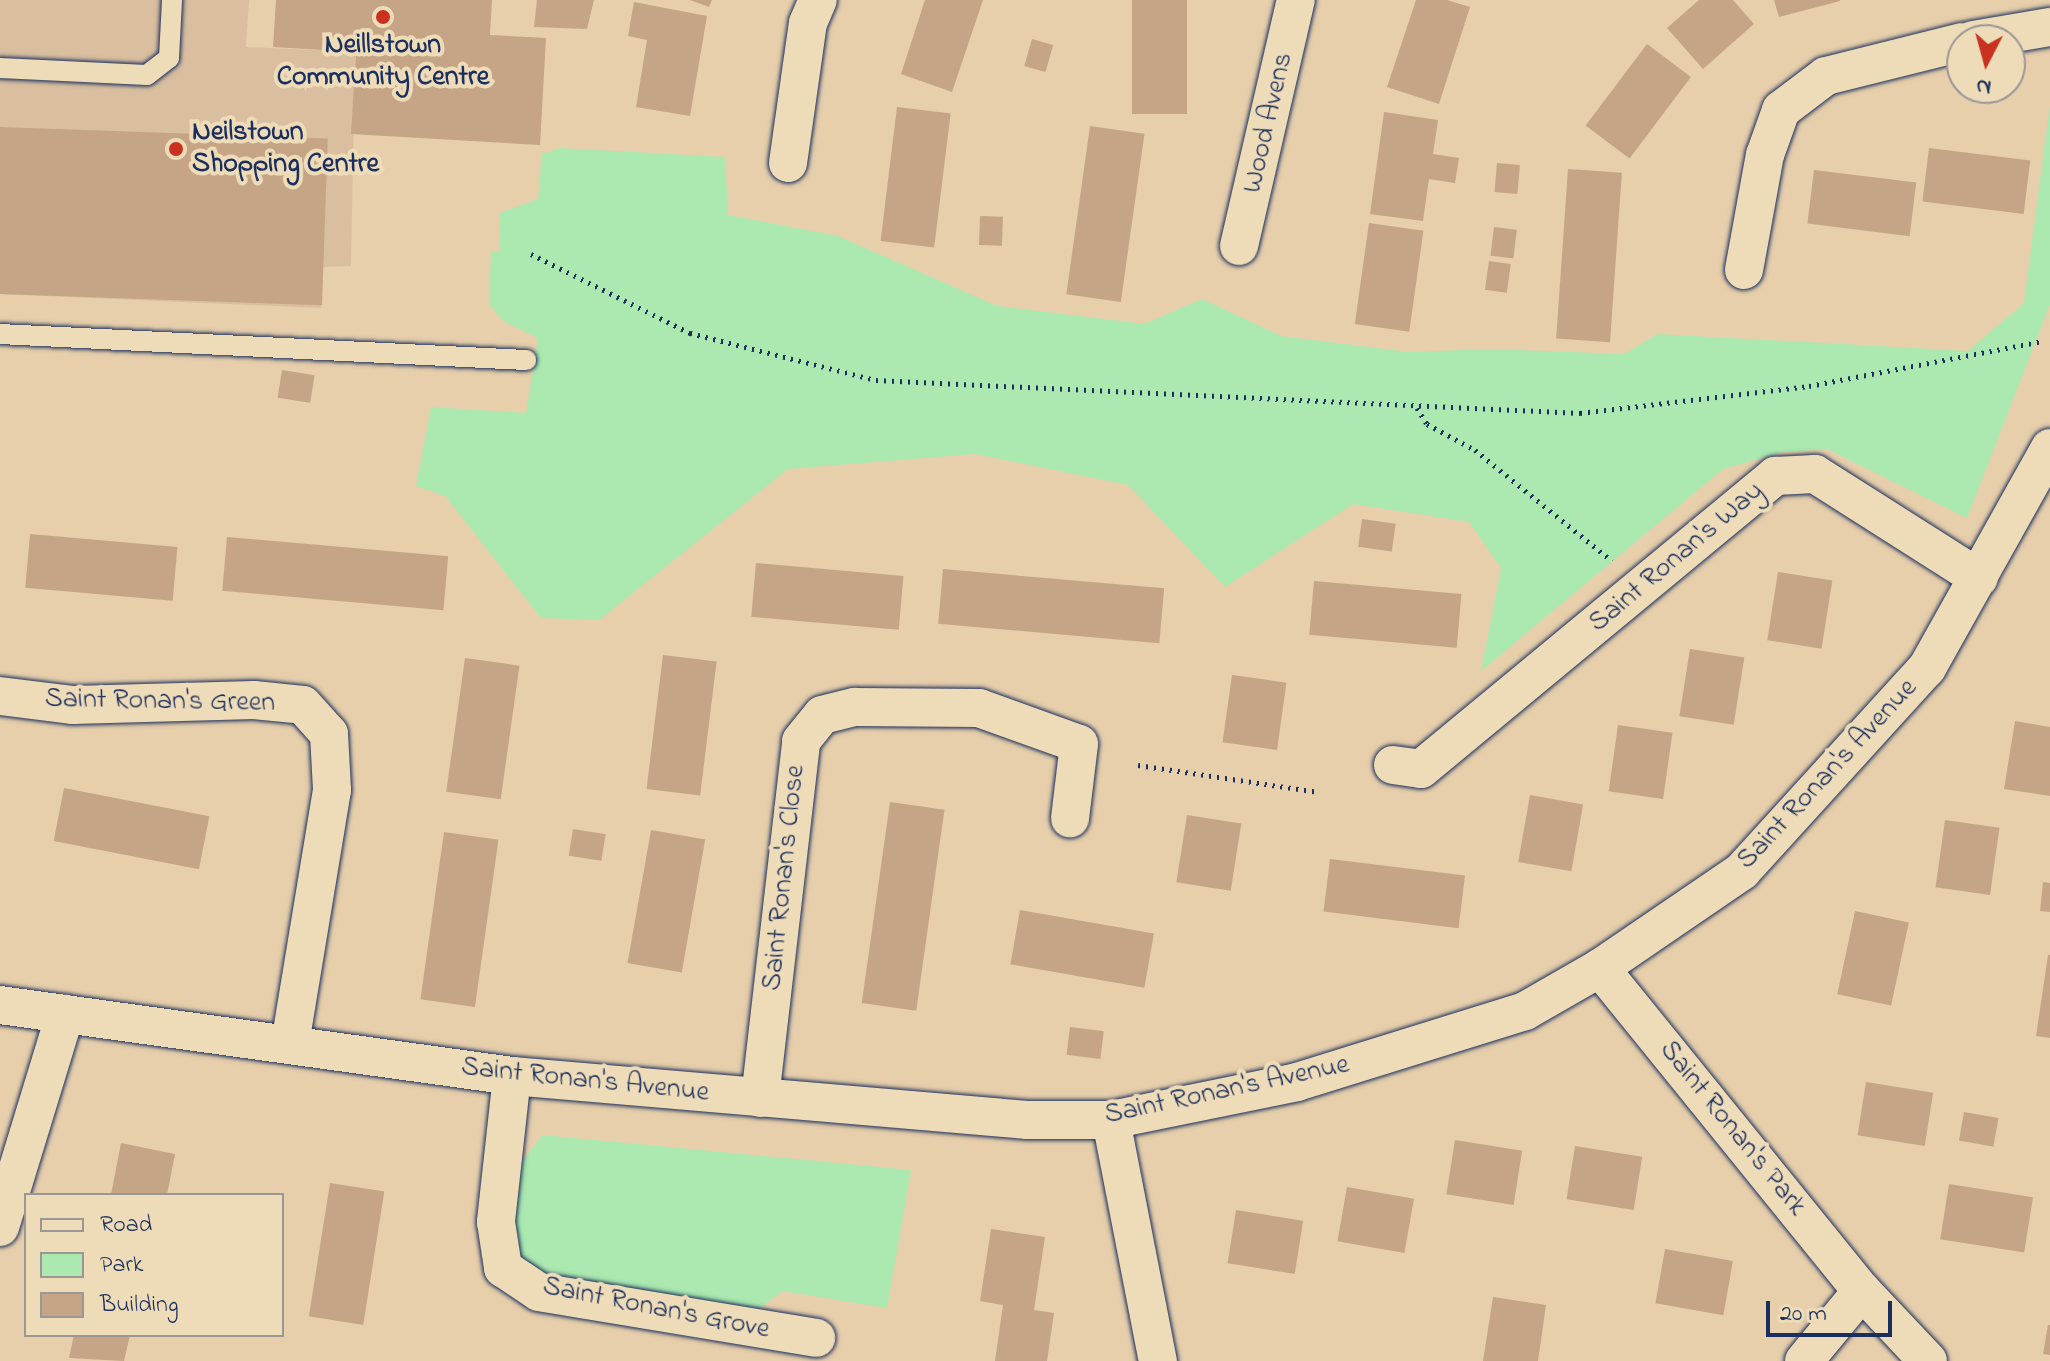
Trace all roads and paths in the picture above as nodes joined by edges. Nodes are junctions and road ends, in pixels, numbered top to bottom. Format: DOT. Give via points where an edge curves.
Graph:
graph roads {
  1 [pos="172,0"];
  2 [pos="818,0"];
  3 [pos="1296,0"];
  4 [pos="2050,27"];
  5 [pos="2026,31"];
  6 [pos="1946,46"];
  7 [pos="0,68"];
  8 [pos="788,163"];
  9 [pos="1239,246"];
  10 [pos="531,254"];
  11 [pos="1744,270"];
  12 [pos="0,334"];
  13 [pos="2042,341"];
  14 [pos="526,360"];
  15 [pos="1417,407"];
  16 [pos="2050,448"];
  17 [pos="1615,564"];
  18 [pos="1979,578"];
  19 [pos="0,696"];
  20 [pos="1138,765"];
  21 [pos="1393,765"];
  22 [pos="1319,792"];
  23 [pos="1070,818"];
  24 [pos="1600,968"];
  25 [pos="0,1005"];
  26 [pos="65,1014"];
  27 [pos="290,1045"];
  28 [pos="512,1076"];
  29 [pos="760,1098"];
  30 [pos="1111,1120"];
  31 [pos="0,1227"];
  32 [pos="1862,1291"];
  33 [pos="816,1338"];
  34 [pos="1158,1361"];
  35 [pos="1804,1361"];
  36 [pos="1928,1361"];
  1 -- 7 [label="lane" via="169,58 147,75"];
  2 -- 8 [label="street" via="808,23"];
  3 -- 9 [label="street, Wood Avens"];
  4 -- 5 [label="street"];
  6 -- 11 [label="street" via="1826,76 1781,110 1765,155"];
  10 -- 15 [label="path" via="690,333 876,380"];
  12 -- 14 [label="lane"];
  13 -- 15 [label="path" via="1809,386 1580,413"];
  15 -- 17 [label="path" via="1427,424 1475,450"];
  16 -- 18 [label="street, Saint Ronan's Avenue"];
  18 -- 21 [label="street, Saint Ronan's Way" via="1815,474 1775,476 1421,769"];
  18 -- 24 [label="street, Saint Ronan's Avenue" via="1927,668 1742,871"];
  19 -- 27 [label="street, Saint Ronan's Green" via="73,705 254,700 303,705 329,734 332,790"];
  20 -- 22 [label="path"];
  23 -- 29 [label="street, Saint Ronan's Close" via="1079,744 979,708 855,707 822,715 801,741"];
  24 -- 30 [label="street, Saint Ronan's Avenue" via="1509,1016 1297,1082"];
  24 -- 32 [label="street, Saint Ronan's Park"];
  25 -- 26 [label="street, Saint Ronan's Avenue"];
  26 -- 27 [label="street, Saint Ronan's Avenue"];
  26 -- 31 [label="street"];
  27 -- 28 [label="street, Saint Ronan's Avenue"];
  28 -- 29 [label="street, Saint Ronan's Avenue"];
  28 -- 33 [label="street, Saint Ronan's Grove" via="496,1222 503,1268 539,1292"];
  29 -- 30 [label="street, Saint Ronan's Avenue" via="1027,1120"];
  30 -- 34 [label="street"];
  32 -- 35 [label="street"];
  32 -- 36 [label="street, Saint Ronan's Park"];
}
